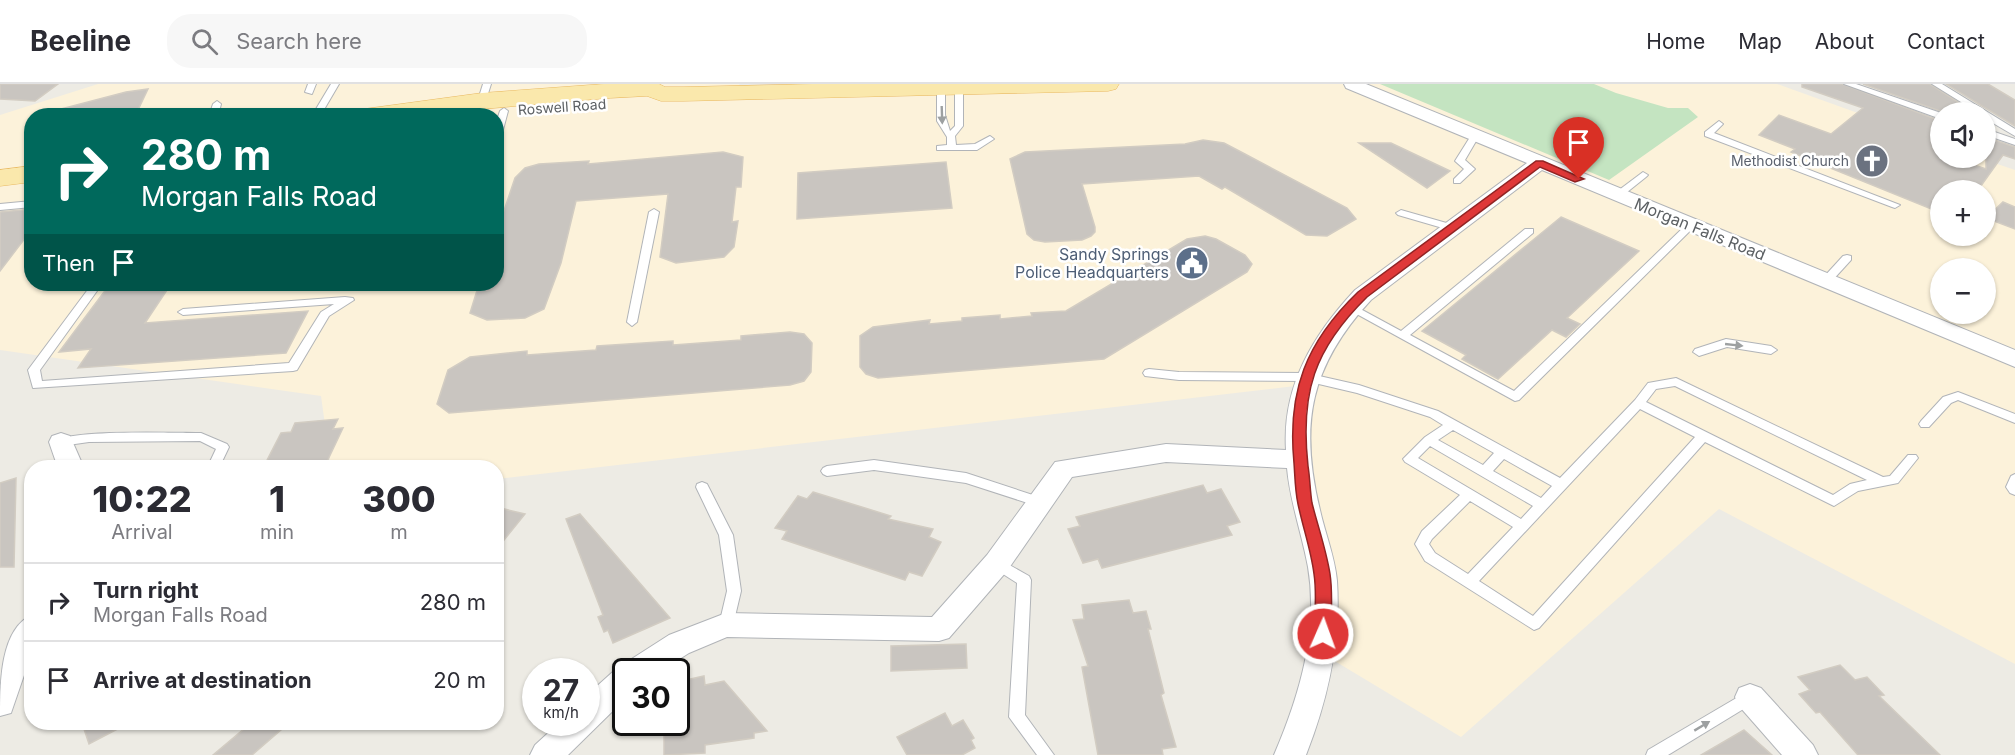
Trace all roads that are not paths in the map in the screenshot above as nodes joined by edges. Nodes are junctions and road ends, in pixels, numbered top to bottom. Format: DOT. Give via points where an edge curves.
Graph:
graph roads {
  1 [pos="335,84"];
  2 [pos="1108,84"];
  3 [pos="1352,84"];
  4 [pos="1848,84"];
  5 [pos="1936,84"];
  6 [pos="606,88"];
  7 [pos="947,88"];
  8 [pos="484,92"];
  9 [pos="661,94"];
  10 [pos="1966,102"];
  11 [pos="217,104"];
  12 [pos="216,108"];
  13 [pos="321,108"];
  14 [pos="404,108"];
  15 [pos="504,111"];
  16 [pos="1930,112"];
  17 [pos="1996,121"];
  18 [pos="1719,124"];
  19 [pos="2015,133"];
  20 [pos="1996,135"];
  21 [pos="951,136"];
  22 [pos="1475,136"];
  23 [pos="990,139"];
  24 [pos="2015,142"];
  25 [pos="952,147"];
  26 [pos="940,148"];
  27 [pos="24,163"];
  28 [pos="1539,163"];
  29 [pos="0,165"];
  30 [pos="24,175"];
  31 [pos="1643,175"];
  32 [pos="0,178"];
  33 [pos="1457,181"];
  34 [pos="1618,195"];
  35 [pos="24,205"];
  36 [pos="1895,205"];
  37 [pos="0,207"];
  38 [pos="654,212"];
  39 [pos="1401,213"];
  40 [pos="1691,225"];
  41 [pos="1453,228"];
  42 [pos="1529,231"];
  43 [pos="1847,258"];
  44 [pos="1826,281"];
  45 [pos="93,291"];
  46 [pos="1349,307"];
  47 [pos="183,312"];
  48 [pos="632,322"];
  49 [pos="1402,336"];
  50 [pos="1771,350"];
  51 [pos="1699,352"];
  52 [pos="2015,359"];
  53 [pos="1149,373"];
  54 [pos="1306,376"];
  55 [pos="1638,403"];
  56 [pos="2015,419"];
  57 [pos="1454,424"];
  58 [pos="1925,424"];
  59 [pos="1704,435"];
  60 [pos="1429,440"];
  61 [pos="61,442"];
  62 [pos="1503,452"];
  63 [pos="1912,458"];
  64 [pos="68,460"];
  65 [pos="217,460"];
  66 [pos="1300,460"];
  67 [pos="827,471"];
  68 [pos="1484,472"];
  69 [pos="2015,479"];
  70 [pos="1882,482"];
  71 [pos="1561,485"];
  72 [pos="702,487"];
  73 [pos="2015,490"];
  74 [pos="1468,494"];
  75 [pos="1040,502"];
  76 [pos="1542,505"];
  77 [pos="1522,526"];
  78 [pos="997,563"];
  79 [pos="1469,582"];
  80 [pos="726,625"];
  81 [pos="23,651"];
  82 [pos="657,658"];
  83 [pos="612,691"];
  84 [pos="1750,697"];
  85 [pos="0,703"];
  86 [pos="600,703"];
  87 [pos="1046,755"];
  88 [pos="1290,755"];
  89 [pos="1653,755"];
  90 [pos="1802,755"];
  1 -- 13 [label="lane"];
  2 -- 7 [label="main road, Roswell Road"];
  3 -- 22 [label="street, Morgan Falls Road"];
  4 -- 16 [label="lane"];
  5 -- 10 [label="lane"];
  6 -- 8 [label="main road, Roswell Road"];
  6 -- 9 [label="main road, Roswell Road" via="651,89"];
  7 -- 9 [label="main road, Roswell Road"];
  7 -- 21 [label="lane, one-way" via="942,126"];
  7 -- 21 [label="lane" via="959,126"];
  8 -- 14 [label="main road, Roswell Road"];
  9 -- 15 [label="main road, Roswell Road" via="651,101"];
  11 -- 12 [label="lane"];
  17 -- 19 [label="lane"];
  18 -- 36 [label="lane" via="1708,134"];
  20 -- 24 [label="lane"];
  21 -- 25 [label="lane"];
  22 -- 28 [label="street, Morgan Falls Road"];
  22 -- 33 [label="lane" via="1460,161 1470,169"];
  23 -- 25 [label="lane" via="977,147"];
  25 -- 26 [label="lane"];
  27 -- 29 [label="main road"];
  28 -- 34 [label="street, Morgan Falls Road"];
  28 -- 41 [label="street"];
  30 -- 32 [label="main road"];
  31 -- 34 [label="lane"];
  34 -- 40 [label="street, Morgan Falls Road"];
  35 -- 37 [label="lane"];
  38 -- 48 [label="lane"];
  39 -- 41 [label="lane"];
  40 -- 44 [label="street, Morgan Falls Road"];
  40 -- 49 [label="lane" via="1515,397"];
  41 -- 46 [label="street"];
  42 -- 49 [label="lane"];
  43 -- 44 [label="lane"];
  44 -- 52 [label="street, Morgan Falls Road"];
  45 -- 47 [label="lane" via="34,370 37,385 293,367 325,314 349,300"];
  46 -- 49 [label="lane"];
  46 -- 54 [label="street" via="1322,340"];
  51 -- 50 [label="lane, one-way" via="1726,343"];
  53 -- 54 [label="lane"];
  54 -- 57 [label="lane" via="1370,393"];
  54 -- 66 [label="street" via="1297,429"];
  55 -- 59 [label="lane"];
  55 -- 70 [label="lane" via="1652,386 1676,382"];
  55 -- 71 [label="lane"];
  56 -- 58 [label="lane" via="1958,396 1947,400"];
  57 -- 60 [label="lane"];
  57 -- 62 [label="lane"];
  59 -- 70 [label="lane" via="1834,501 1854,487"];
  59 -- 79 [label="lane" via="1534,624"];
  60 -- 68 [label="lane"];
  60 -- 74 [label="lane" via="1410,459"];
  61 -- 64 [label="street"];
  61 -- 65 [label="lane" via="201,436 223,447"];
  62 -- 68 [label="lane"];
  62 -- 71 [label="lane"];
  63 -- 70 [label="lane" via="1894,480"];
  66 -- 75 [label="street" via="1166,453 1064,469"];
  66 -- 88 [label="street" via="1305,502 1323,577 1324,617 1319,667 1306,717"];
  67 -- 75 [label="lane" via="874,465 966,478"];
  68 -- 76 [label="lane"];
  69 -- 73 [label="lane"];
  71 -- 76 [label="lane"];
  72 -- 80 [label="lane" via="726,535 734,591"];
  74 -- 77 [label="lane"];
  74 -- 79 [label="lane" via="1427,534 1422,544 1430,557"];
  75 -- 78 [label="street"];
  76 -- 77 [label="lane"];
  77 -- 79 [label="lane"];
  78 -- 80 [label="street" via="939,629"];
  78 -- 87 [label="lane" via="1024,580 1017,717"];
  80 -- 82 [label="street" via="679,644"];
  81 -- 85 [label="street"];
  83 -- 86 [label="street"];
  89 -- 84 [label="lane, one-way"];
  84 -- 90 [label="street"];
}
